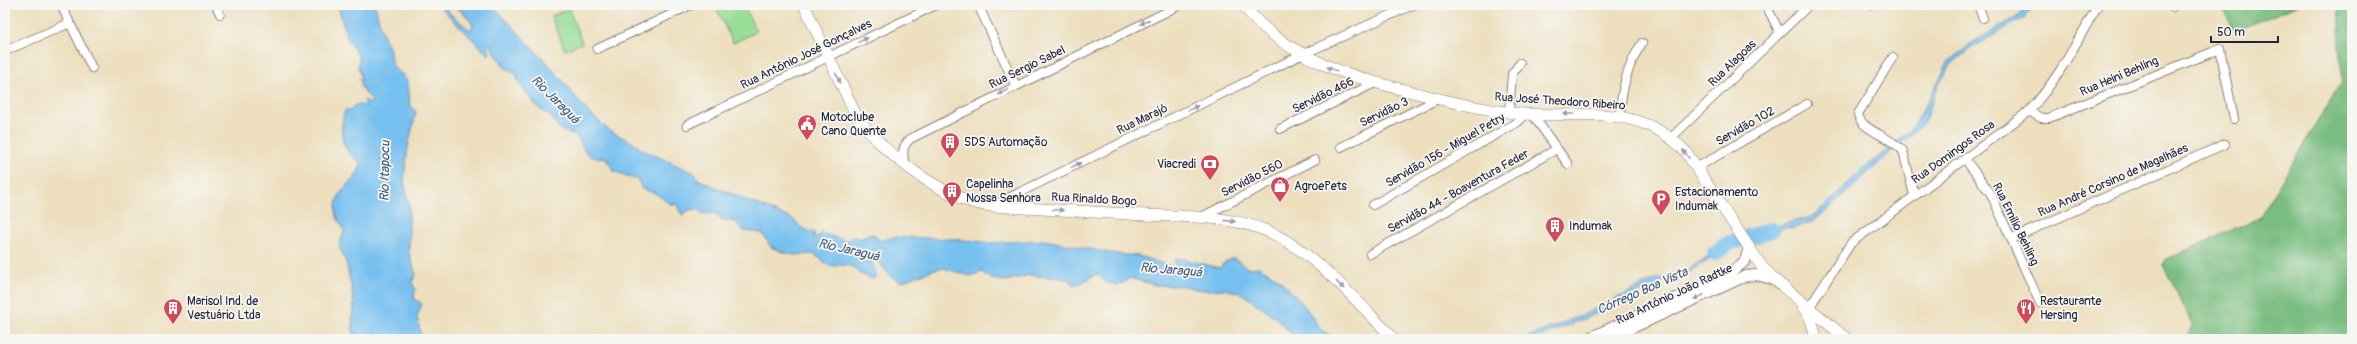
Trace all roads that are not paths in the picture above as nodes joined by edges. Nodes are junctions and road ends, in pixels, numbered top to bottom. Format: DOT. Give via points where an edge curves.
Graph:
graph roads {
  1 [pos="62,5"];
  2 [pos="216,5"];
  3 [pos="691,5"];
  4 [pos="804,5"];
  5 [pos="936,5"];
  6 [pos="978,5"];
  7 [pos="1180,5"];
  8 [pos="1243,5"];
  9 [pos="1413,5"];
  10 [pos="1766,5"];
  11 [pos="1809,5"];
  12 [pos="1978,5"];
  13 [pos="2098,5"];
  14 [pos="220,14"];
  15 [pos="1983,18"];
  16 [pos="70,22"];
  17 [pos="1780,33"];
  18 [pos="1642,43"];
  19 [pos="597,49"];
  20 [pos="5,51"];
  21 [pos="1302,54"];
  22 [pos="828,57"];
  23 [pos="1893,57"];
  24 [pos="1520,63"];
  25 [pos="92,68"];
  26 [pos="1375,83"];
  27 [pos="1016,86"];
  28 [pos="1438,99"];
  29 [pos="1807,104"];
  30 [pos="2029,111"];
  31 [pos="1509,112"];
  32 [pos="1529,114"];
  33 [pos="1620,116"];
  34 [pos="2234,120"];
  35 [pos="687,125"];
  36 [pos="1280,129"];
  37 [pos="1672,138"];
  38 [pos="2224,144"];
  39 [pos="1341,147"];
  40 [pos="1557,149"];
  41 [pos="1965,159"];
  42 [pos="1315,160"];
  43 [pos="905,163"];
  44 [pos="1568,164"];
  45 [pos="1696,168"];
  46 [pos="1914,195"];
  47 [pos="1374,205"];
  48 [pos="991,206"];
  49 [pos="1200,218"];
  50 [pos="2011,239"];
  51 [pos="1745,243"];
  52 [pos="1370,254"];
  53 [pos="1775,280"];
  54 [pos="1794,296"];
  55 [pos="2040,303"];
  56 [pos="1809,308"];
  57 [pos="1833,327"];
  58 [pos="1394,339"];
  59 [pos="1587,339"];
  60 [pos="1608,339"];
  61 [pos="1816,339"];
  62 [pos="1834,339"];
  63 [pos="1848,339"];
  1 -- 16 [label="street"];
  2 -- 14 [label="street"];
  3 -- 19 [label="street"];
  4 -- 22 [label="main road, Rua Rinaldo Bogo"];
  22 -- 5 [label="street, Rua Antônio José Gonçalves, one-way"];
  6 -- 27 [label="street"];
  7 -- 27 [label="street, Rua Sergio Sabel, one-way"];
  8 -- 21 [label="main road, Rua José Theodoro Ribeiro" via="1274,35"];
  9 -- 21 [label="street, Rua Marajó"];
  10 -- 17 [label="street"];
  11 -- 17 [label="street, Rua Alagoas"];
  12 -- 15 [label="street"];
  13 -- 30 [label="street, Rua Domingos Rosa" via="2052,84"];
  16 -- 20 [label="street"];
  16 -- 25 [label="street"];
  17 -- 37 [label="street, Rua Alagoas"];
  18 -- 33 [label="street" via="1632,58 1621,92"];
  26 -- 21 [label="main road, Rua José Theodoro Ribeiro, one-way" via="1346,75"];
  48 -- 21 [label="street, Rua Marajó, one-way"];
  22 -- 35 [label="street, Rua Antônio José Gonçalves"];
  22 -- 43 [label="main road, Rua Rinaldo Bogo, one-way" via="865,128"];
  23 -- 46 [label="street" via="1858,114 1861,123 1898,145 1903,151"];
  24 -- 31 [label="street" via="1512,74"];
  26 -- 28 [label="main road, Rua José Theodoro Ribeiro"];
  26 -- 36 [label="street, Servidão 466"];
  27 -- 43 [label="street, Rua Sergio Sabel, one-way" via="910,139 902,153"];
  28 -- 31 [label="main road, Rua José Theodoro Ribeiro"];
  28 -- 39 [label="street, Servidão 3"];
  29 -- 45 [label="street, Servidão 102"];
  30 -- 34 [label="street, Rua Heini Behling" via="2041,118 2049,118 2220,49"];
  30 -- 41 [label="street, Rua Domingos Rosa"];
  31 -- 32 [label="main road, Rua José Theodoro Ribeiro"];
  33 -- 32 [label="main road, Rua José Theodoro Ribeiro, one-way"];
  32 -- 40 [label="street"];
  32 -- 47 [label="street, Servidão 156 - Miguel Petry"];
  33 -- 37 [label="main road, Rua José Theodoro Ribeiro" via="1644,123"];
  45 -- 37 [label="main road, Rua José Theodoro Ribeiro, one-way" via="1686,152"];
  38 -- 50 [label="street, Rua André Corsino de Magalhães"];
  40 -- 44 [label="street"];
  40 -- 52 [label="street, Servidão 44 - Boaventura Feder"];
  41 -- 46 [label="street, Rua Domingos Rosa"];
  41 -- 50 [label="street, Rua Emilio Behling" via="1991,194"];
  42 -- 49 [label="street, Servidão 560"];
  43 -- 48 [label="main road, Rua Rinaldo Bogo" via="938,187 964,200"];
  45 -- 51 [label="main road, Rua José Theodoro Ribeiro"];
  46 -- 56 [label="street, Rua Domingos Rosa" via="1851,243"];
  48 -- 49 [label="main road, Rua Rinaldo Bogo, one-way"];
  49 -- 58 [label="main road, Rua Rinaldo Bogo, one-way" via="1239,222 1258,227 1287,242 1313,260"];
  50 -- 55 [label="street, Rua Emilio Behling"];
  51 -- 53 [label="main road, Rua José Theodoro Ribeiro"];
  51 -- 59 [label="street, Rua Antônio João Radtke" via="1745,261 1732,272"];
  53 -- 54 [label="main road, Rua José Theodoro Ribeiro"];
  53 -- 60 [label="street, Rua Antônio João Radtke, one-way" via="1757,275 1746,276"];
  54 -- 56 [label="main road, Rua José Theodoro Ribeiro"];
  54 -- 61 [label="main road" via="1811,319"];
  56 -- 57 [label="main road, Rua José Theodoro Ribeiro"];
  57 -- 62 [label="main road"];
  57 -- 63 [label="main road, Rua José Theodoro Ribeiro"];
}
